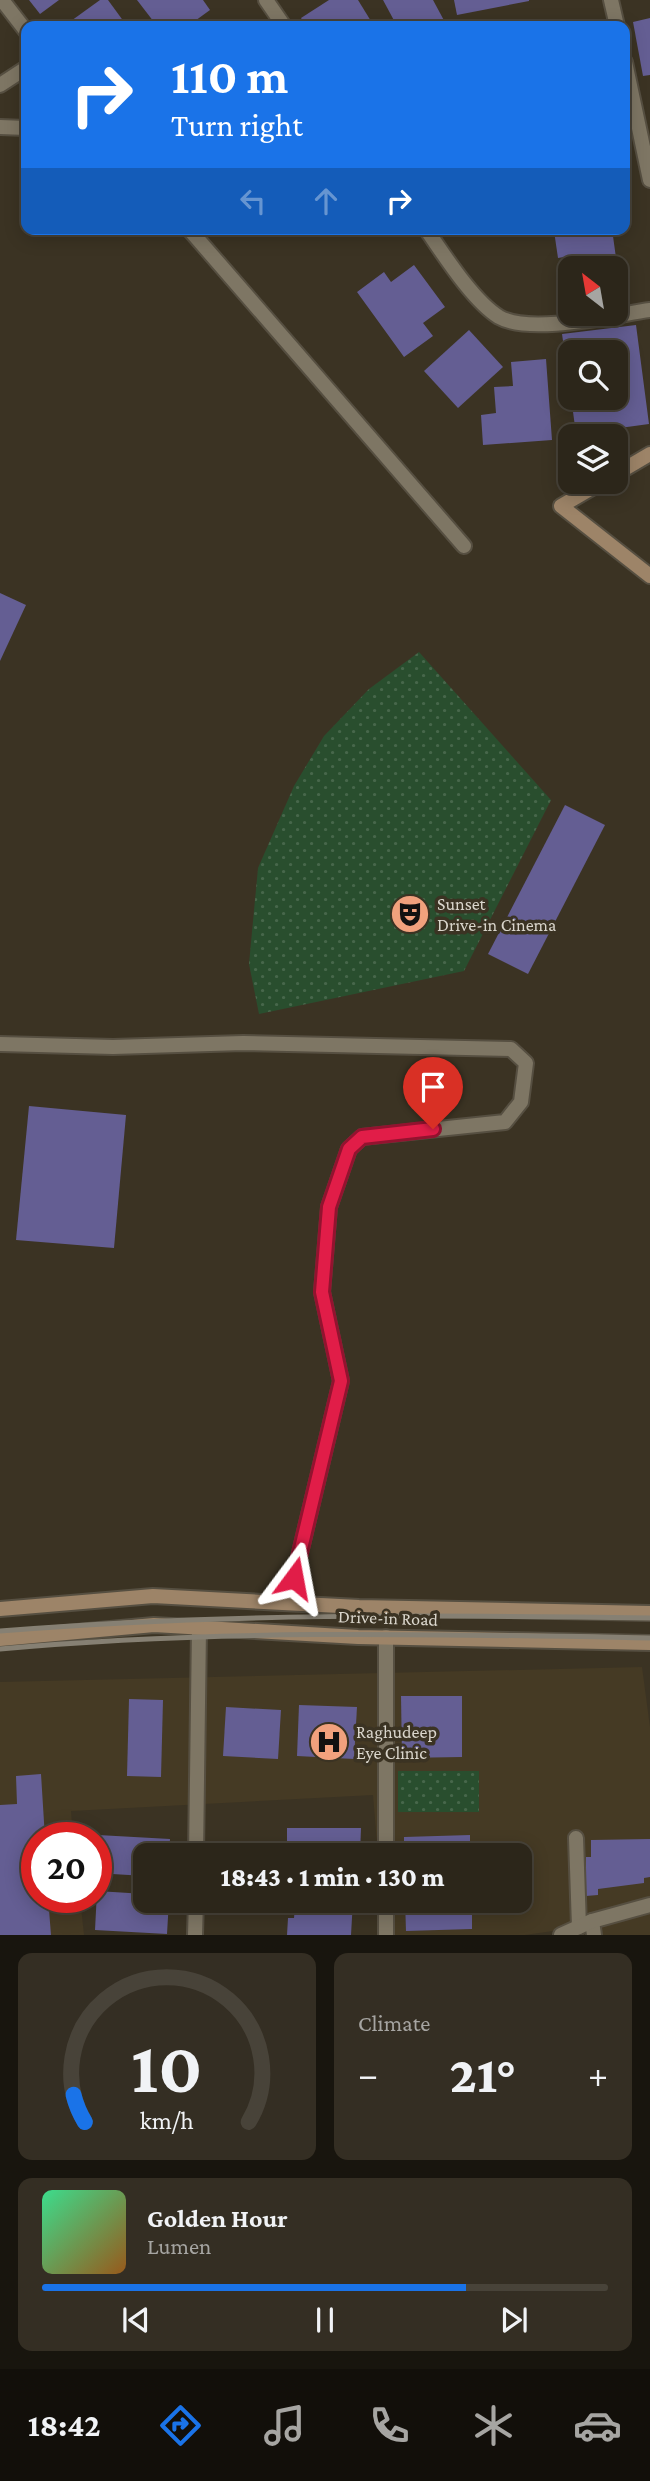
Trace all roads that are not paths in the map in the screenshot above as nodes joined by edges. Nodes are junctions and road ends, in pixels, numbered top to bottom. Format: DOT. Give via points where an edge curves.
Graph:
graph roads {
  1 [pos="2,0"];
  2 [pos="611,0"];
  3 [pos="269,1"];
  4 [pos="281,21"];
  5 [pos="616,21"];
  6 [pos="21,25"];
  7 [pos="21,71"];
  8 [pos="0,85"];
  9 [pos="630,86"];
  10 [pos="0,127"];
  11 [pos="21,128"];
  12 [pos="650,180"];
  13 [pos="194,235"];
  14 [pos="430,235"];
  15 [pos="650,310"];
  16 [pos="650,454"];
  17 [pos="628,467"];
  18 [pos="582,494"];
  19 [pos="464,546"];
  20 [pos="650,576"];
  21 [pos="0,1044"];
  22 [pos="284,1603"];
  23 [pos="0,1609"];
  24 [pos="650,1613"];
  25 [pos="199,1628"];
  26 [pos="386,1637"];
  27 [pos="0,1639"];
  28 [pos="650,1643"];
  29 [pos="576,1838"];
  30 [pos="196,1843"];
  31 [pos="386,1843"];
  32 [pos="650,1905"];
  33 [pos="196,1913"];
  34 [pos="386,1913"];
  35 [pos="588,1928"];
  36 [pos="195,1935"];
  37 [pos="386,1935"];
  38 [pos="561,1935"];
  1 -- 6 [label="street"];
  2 -- 5 [label="street"];
  3 -- 4 [label="street"];
  7 -- 8 [label="street"];
  9 -- 12 [label="street"];
  10 -- 11 [label="street"];
  13 -- 19 [label="street"];
  14 -- 15 [label="street" via="460,278 500,317 531,325"];
  16 -- 17 [label="main road"];
  18 -- 20 [label="main road" via="561,506"];
  21 -- 22 [label="street" via="511,1048 526,1063 521,1102 505,1122 362,1137 349,1149 329,1207 322,1292 341,1381"];
  22 -- 23 [label="main road, Drive-in Road" via="153,1596"];
  22 -- 24 [label="main road, Drive-in Road"];
  25 -- 26 [label="main road, Drive-in Road"];
  25 -- 27 [label="main road, Drive-in Road" via="154,1625"];
  25 -- 30 [label="street"];
  26 -- 28 [label="main road, Drive-in Road"];
  26 -- 31 [label="street"];
  29 -- 35 [label="street"];
  32 -- 35 [label="street"];
  33 -- 36 [label="street"];
  34 -- 37 [label="street"];
  35 -- 38 [label="street"];
}
